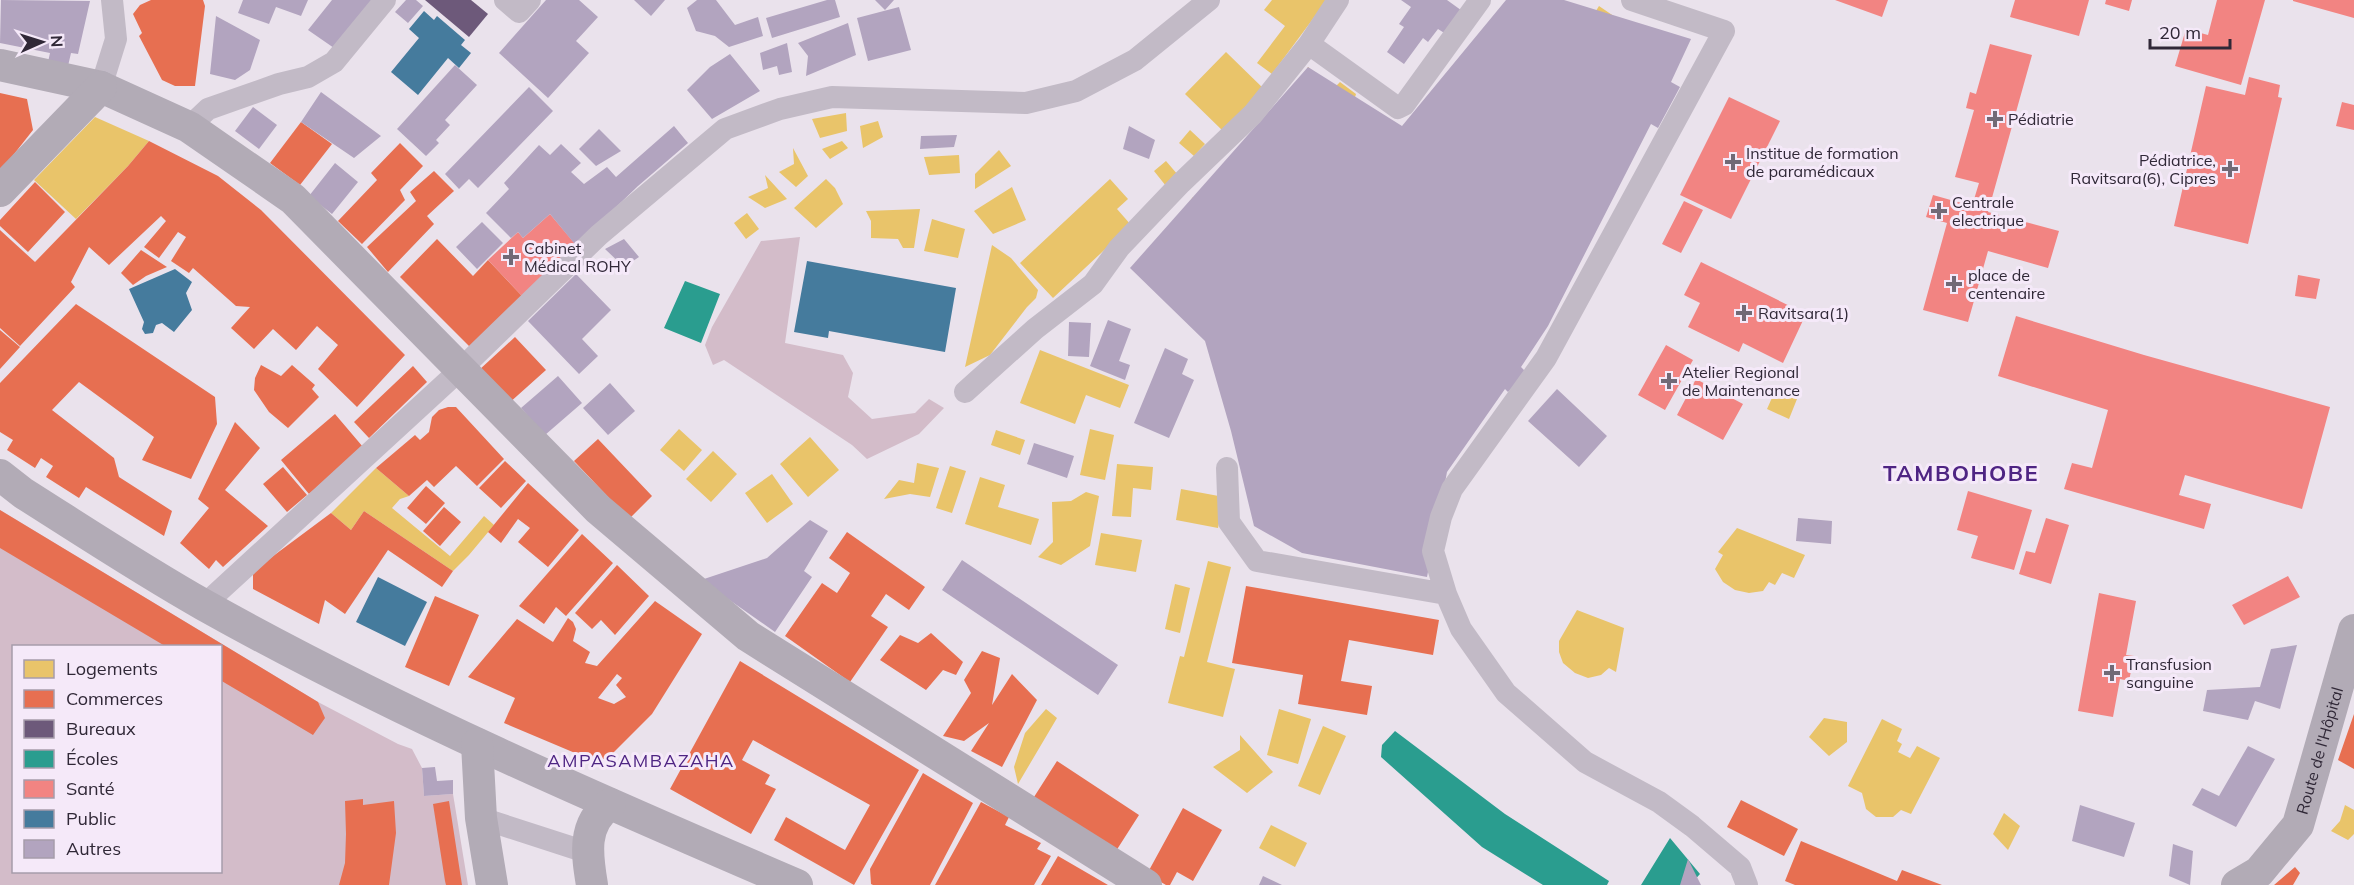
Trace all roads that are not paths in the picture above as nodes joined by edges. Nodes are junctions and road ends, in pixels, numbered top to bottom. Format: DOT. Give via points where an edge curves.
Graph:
graph roads {
  1 [pos="112,0"];
  2 [pos="385,0"];
  3 [pos="505,0"];
  4 [pos="530,0"];
  5 [pos="1209,0"];
  6 [pos="1338,0"];
  7 [pos="1480,0"];
  8 [pos="1632,0"];
  9 [pos="1309,44"];
  10 [pos="0,65"];
  11 [pos="101,87"];
  12 [pos="189,127"];
  13 [pos="0,191"];
  14 [pos="460,369"];
  15 [pos="965,392"];
  16 [pos="1227,468"];
  17 [pos="0,475"];
  18 [pos="1446,594"];
  19 [pos="204,605"];
  20 [pos="2354,630"];
  21 [pos="477,744"];
  22 [pos="610,804"];
  23 [pos="480,818"];
  24 [pos="586,852"];
  25 [pos="492,885"];
  26 [pos="592,885"];
  27 [pos="797,885"];
  28 [pos="1146,885"];
  29 [pos="1747,885"];
  30 [pos="2237,885"];
  1 -- 11 [label="street" via="116,39"];
  2 -- 12 [label="street" via="334,62 308,77 208,109"];
  3 -- 4 [label="street" via="519,12"];
  5 -- 14 [label="street" via="1135,60 1076,92 1026,104 832,97 780,109 725,129 599,235"];
  6 -- 9 [label="street"];
  7 -- 9 [label="street" via="1398,108"];
  8 -- 18 [label="street" via="1724,31 1546,358 1452,489 1433,551"];
  9 -- 15 [label="street" via="1253,114 1119,248 1093,284 1035,328"];
  10 -- 11 [label="street"];
  11 -- 12 [label="street"];
  11 -- 13 [label="street"];
  12 -- 14 [label="street" via="293,199"];
  14 -- 19 [label="street"];
  14 -- 28 [label="street" via="598,509 748,636"];
  16 -- 18 [label="street" via="1229,522 1257,561"];
  17 -- 19 [label="street"];
  18 -- 29 [label="street" via="1461,629 1506,693 1585,762 1659,802 1692,826 1740,867"];
  19 -- 21 [label="street"];
  20 -- 30 [label="street, Route de l'Hôpital" via="2298,825 2259,872"];
  21 -- 22 [label="street"];
  21 -- 23 [label="street"];
  22 -- 24 [label="street" via="596,820"];
  22 -- 27 [label="street"];
  23 -- 24 [label="street"];
  23 -- 25 [label="street"];
  24 -- 26 [label="street"];
}
